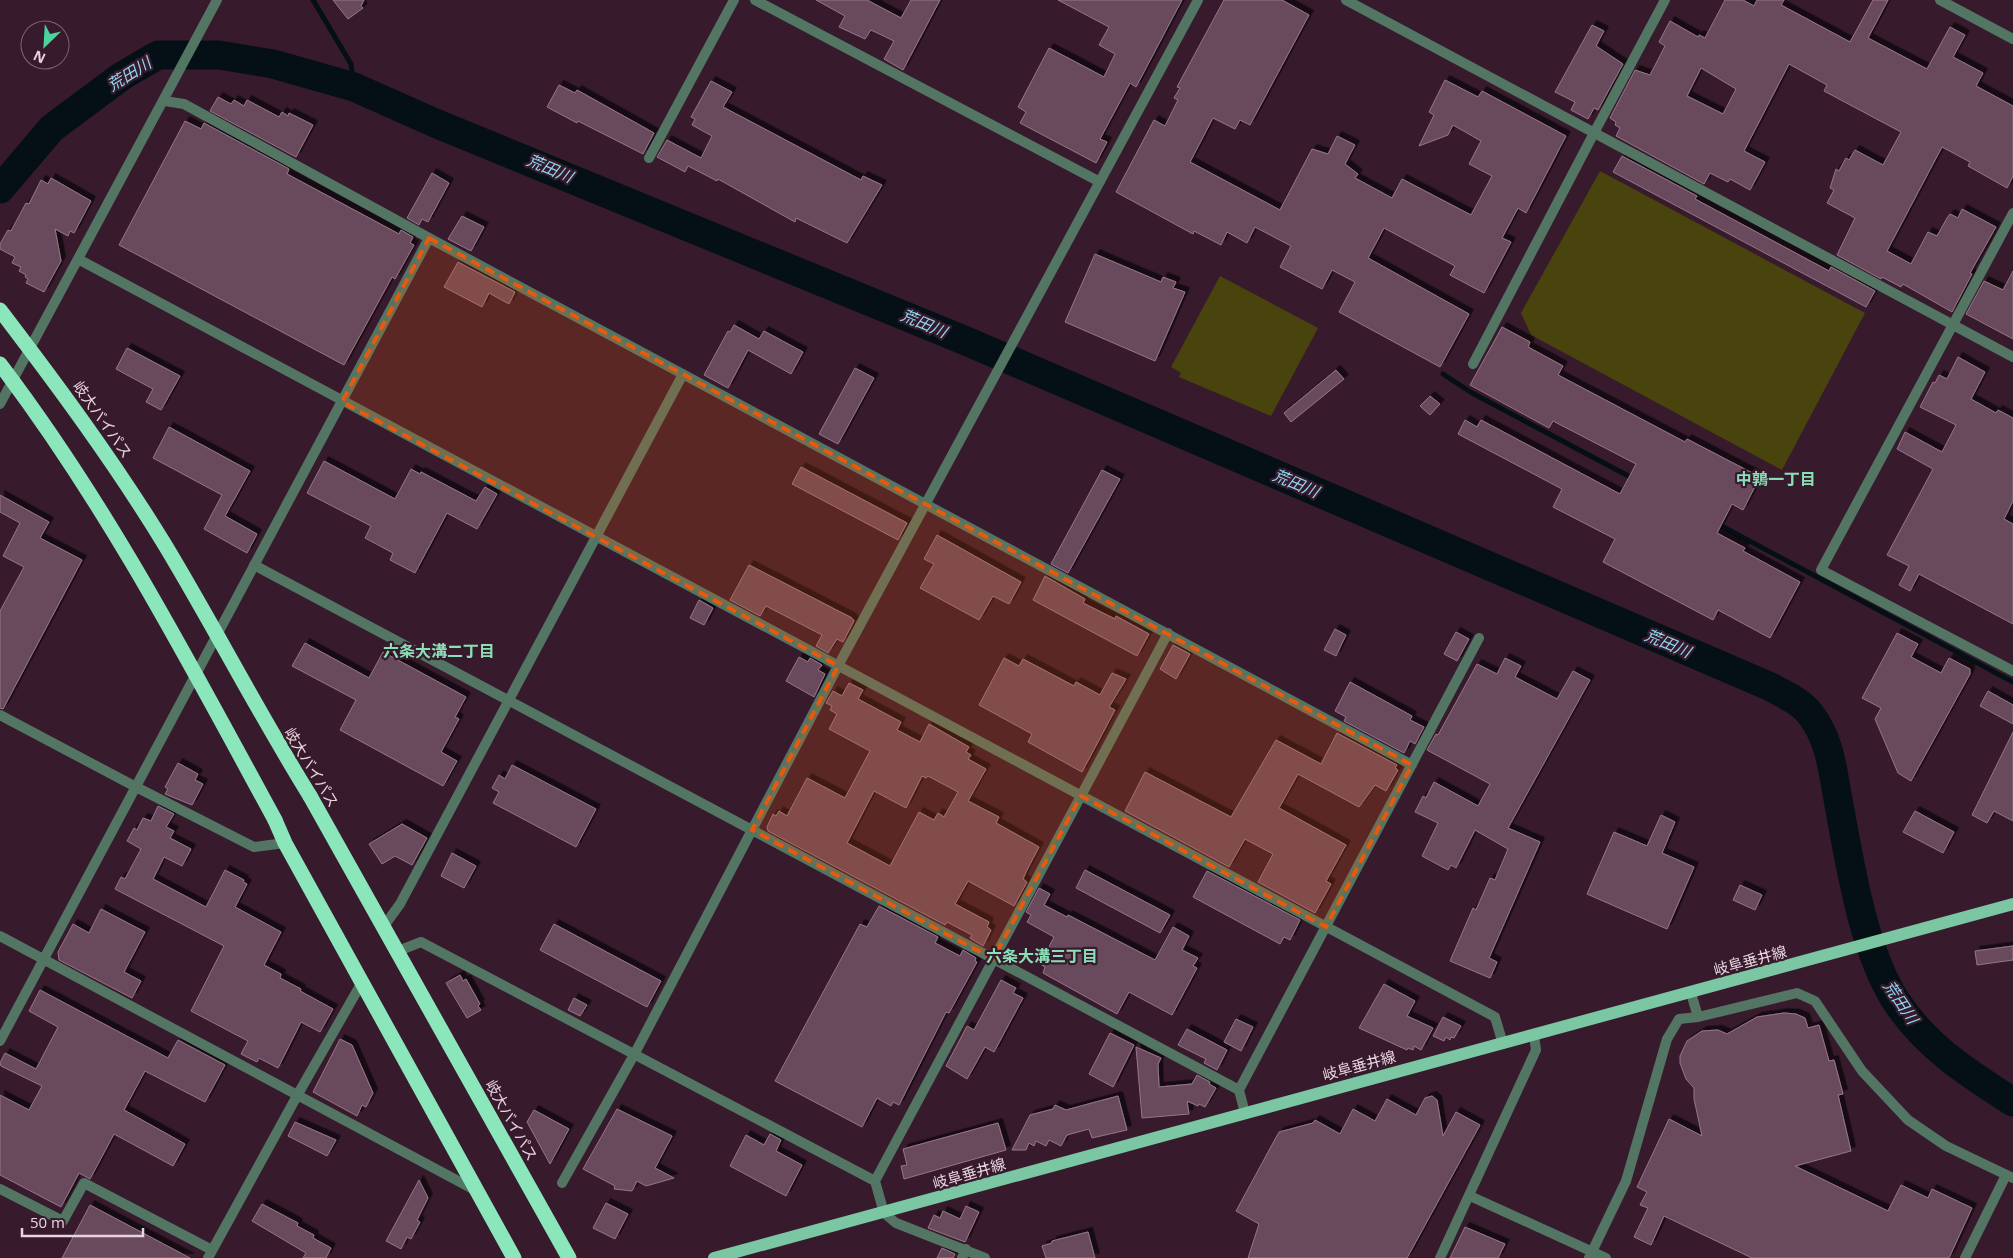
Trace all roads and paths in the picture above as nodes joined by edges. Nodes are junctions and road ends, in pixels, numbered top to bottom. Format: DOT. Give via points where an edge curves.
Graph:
graph roads {
  1 [pos="217,0"];
  2 [pos="734,0"];
  3 [pos="755,0"];
  4 [pos="1198,0"];
  5 [pos="1346,0"];
  6 [pos="1665,0"];
  7 [pos="1940,0"];
  8 [pos="2013,39"];
  9 [pos="165,101"];
  10 [pos="1594,133"];
  11 [pos="649,158"];
  12 [pos="1100,182"];
  13 [pos="2013,213"];
  14 [pos="429,238"];
  15 [pos="78,258"];
  16 [pos="0,310"];
  17 [pos="1952,324"];
  18 [pos="2013,357"];
  19 [pos="0,364"];
  20 [pos="1473,364"];
  21 [pos="683,374"];
  22 [pos="342,402"];
  23 [pos="0,404"];
  24 [pos="926,505"];
  25 [pos="596,536"];
  26 [pos="254,565"];
  27 [pos="1168,633"];
  28 [pos="1479,638"];
  29 [pos="838,666"];
  30 [pos="2013,670"];
  31 [pos="508,700"];
  32 [pos="0,715"];
  33 [pos="1412,765"];
  34 [pos="136,787"];
  35 [pos="1081,796"];
  36 [pos="752,830"];
  37 [pos="285,844"];
  38 [pos="2013,904"];
  39 [pos="384,926"];
  40 [pos="1326,927"];
  41 [pos="0,936"];
  42 [pos="398,951"];
  43 [pos="44,959"];
  44 [pos="993,959"];
  45 [pos="361,984"];
  46 [pos="1691,993"];
  47 [pos="1698,1017"];
  48 [pos="1534,1035"];
  49 [pos="0,1041"];
  50 [pos="1503,1044"];
  51 [pos="635,1053"];
  52 [pos="1239,1090"];
  53 [pos="298,1094"];
  54 [pos="1245,1113"];
  55 [pos="2009,1176"];
  56 [pos="875,1181"];
  57 [pos="562,1183"];
  58 [pos="0,1189"];
  59 [pos="475,1190"];
  60 [pos="1470,1196"];
  61 [pos="884,1213"];
  62 [pos="210,1254"];
  63 [pos="964,1254"];
  64 [pos="1590,1255"];
  65 [pos="514,1258"];
  66 [pos="569,1258"];
  67 [pos="714,1258"];
  68 [pos="985,1258"];
  69 [pos="1440,1258"];
  70 [pos="1606,1258"];
  71 [pos="1965,1258"];
  1 -- 9 [label="street"];
  2 -- 11 [label="street"];
  3 -- 12 [label="street"];
  4 -- 12 [label="street"];
  5 -- 10 [label="street"];
  6 -- 10 [label="street"];
  7 -- 8 [label="street"];
  9 -- 14 [label="street" via="184,104"];
  9 -- 15 [label="street"];
  10 -- 17 [label="street"];
  10 -- 20 [label="street"];
  12 -- 24 [label="street"];
  13 -- 17 [label="street"];
  14 -- 21 [label="street"];
  14 -- 22 [label="street"];
  15 -- 22 [label="street"];
  15 -- 23 [label="street"];
  16 -- 39 [label="highway, 岐大バイパス, bridge" via="121,476 198,600 269,730"];
  17 -- 18 [label="street"];
  17 -- 30 [label="street" via="1821,570"];
  19 -- 37 [label="highway, bridge" via="91,496 165,620 275,820"];
  21 -- 24 [label="street"];
  21 -- 25 [label="street"];
  22 -- 25 [label="street"];
  22 -- 26 [label="street"];
  24 -- 27 [label="street"];
  24 -- 29 [label="street"];
  25 -- 29 [label="street"];
  25 -- 31 [label="street"];
  26 -- 31 [label="street"];
  26 -- 34 [label="street"];
  27 -- 33 [label="street"];
  27 -- 35 [label="street"];
  28 -- 33 [label="street"];
  29 -- 35 [label="street"];
  29 -- 36 [label="street"];
  31 -- 36 [label="street"];
  31 -- 39 [label="street" via="400,904"];
  32 -- 34 [label="street"];
  33 -- 40 [label="street"];
  34 -- 37 [label="street" via="254,847"];
  34 -- 43 [label="street"];
  35 -- 40 [label="street"];
  35 -- 44 [label="street"];
  36 -- 44 [label="street"];
  36 -- 51 [label="street"];
  37 -- 45 [label="highway"];
  38 -- 46 [label="main road, 岐阜垂井線"];
  39 -- 42 [label="highway, 岐大バイパス"];
  40 -- 50 [label="street" via="1495,1017"];
  40 -- 52 [label="street"];
  41 -- 43 [label="street"];
  42 -- 51 [label="street" via="421,942"];
  42 -- 66 [label="highway, 岐大バイパス"];
  43 -- 49 [label="street"];
  43 -- 53 [label="street"];
  44 -- 52 [label="street"];
  44 -- 56 [label="street"];
  45 -- 53 [label="street"];
  45 -- 59 [label="highway"];
  46 -- 47 [label="street"];
  46 -- 48 [label="main road, 岐阜垂井線"];
  47 -- 55 [label="street" via="1796,993 1815,1001 1862,1071 1908,1120 1946,1146"];
  47 -- 64 [label="street" via="1678,1019 1667,1038 1626,1180"];
  48 -- 50 [label="main road, 岐阜垂井線"];
  48 -- 60 [label="street" via="1536,1050"];
  50 -- 54 [label="main road, 岐阜垂井線"];
  51 -- 56 [label="street"];
  51 -- 57 [label="street"];
  52 -- 54 [label="street"];
  53 -- 59 [label="street"];
  53 -- 62 [label="street"];
  54 -- 61 [label="main road, 岐阜垂井線"];
  55 -- 71 [label="street"];
  56 -- 61 [label="street"];
  58 -- 62 [label="street" via="63,1221 84,1183"];
  59 -- 65 [label="highway"];
  60 -- 64 [label="street"];
  60 -- 69 [label="street"];
  61 -- 63 [label="street" via="896,1223"];
  61 -- 67 [label="main road, 岐阜垂井線"];
  63 -- 68 [label="street"];
  64 -- 70 [label="street"];
}
